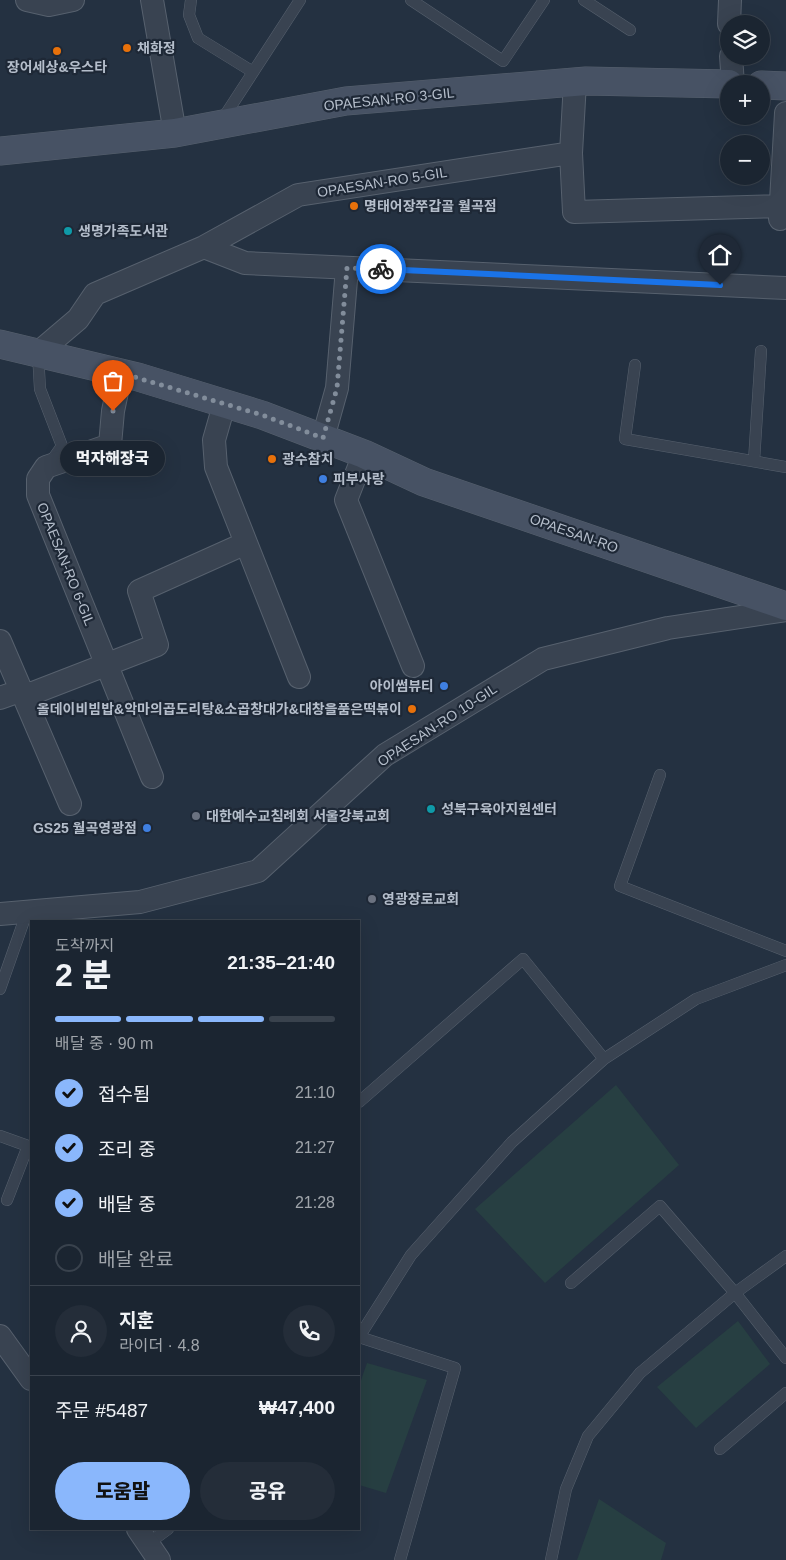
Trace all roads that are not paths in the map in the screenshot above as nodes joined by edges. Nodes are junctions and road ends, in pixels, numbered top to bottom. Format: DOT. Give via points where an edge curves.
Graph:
graph roads {
  1 [pos="27,0"];
  2 [pos="73,0"];
  3 [pos="152,0"];
  4 [pos="190,0"];
  5 [pos="300,0"];
  6 [pos="411,0"];
  7 [pos="544,0"];
  8 [pos="584,0"];
  9 [pos="730,0"];
  10 [pos="729,15"];
  11 [pos="630,30"];
  12 [pos="253,72"];
  13 [pos="575,82"];
  14 [pos="720,84"];
  15 [pos="770,85"];
  16 [pos="786,86"];
  17 [pos="786,113"];
  18 [pos="218,127"];
  19 [pos="174,133"];
  20 [pos="0,151"];
  21 [pos="571,153"];
  22 [pos="783,213"];
  23 [pos="204,247"];
  24 [pos="347,268"];
  25 [pos="786,288"];
  26 [pos="1,342"];
  27 [pos="761,351"];
  28 [pos="38,353"];
  29 [pos="635,365"];
  30 [pos="121,373"];
  31 [pos="224,405"];
  32 [pos="323,438"];
  33 [pos="364,454"];
  34 [pos="754,461"];
  35 [pos="46,467"];
  36 [pos="786,467"];
  37 [pos="246,543"];
  38 [pos="786,608"];
  39 [pos="0,641"];
  40 [pos="107,664"];
  41 [pos="413,666"];
  42 [pos="299,677"];
  43 [pos="24,693"];
  44 [pos="0,698"];
  45 [pos="660,775"];
  46 [pos="152,777"];
  47 [pos="70,804"];
  48 [pos="28,912"];
  49 [pos="0,914"];
  50 [pos="786,951"];
  51 [pos="786,965"];
  52 [pos="0,989"];
  53 [pos="604,1059"];
  54 [pos="360,1101"];
  55 [pos="0,1136"];
  56 [pos="7,1200"];
  57 [pos="786,1256"];
  58 [pos="571,1283"];
  59 [pos="735,1293"];
  60 [pos="360,1335"];
  61 [pos="0,1336"];
  62 [pos="360,1337"];
  63 [pos="786,1358"];
  64 [pos="30,1378"];
  65 [pos="786,1393"];
  66 [pos="720,1449"];
  67 [pos="167,1530"];
  68 [pos="149,1544"];
  69 [pos="400,1560"];
  70 [pos="551,1560"];
  1 -- 2 [label="street" via="48,5"];
  3 -- 19 [label="street"];
  4 -- 12 [label="lane" via="189,15 198,38"];
  5 -- 12 [label="lane"];
  6 -- 7 [label="lane" via="503,61"];
  8 -- 11 [label="lane"];
  9 -- 10 [label="street"];
  12 -- 18 [label="lane"];
  13 -- 14 [label="main road, OPAESAN-RO 3-GIL"];
  13 -- 18 [label="main road, OPAESAN-RO 3-GIL" via="346,102"];
  13 -- 21 [label="street"];
  15 -- 16 [label="main road"];
  17 -- 22 [label="street"];
  18 -- 19 [label="main road, OPAESAN-RO 3-GIL"];
  19 -- 20 [label="main road, OPAESAN-RO 3-GIL"];
  21 -- 22 [label="street" via="574,212"];
  21 -- 23 [label="street, OPAESAN-RO 5-GIL" via="298,195"];
  23 -- 24 [label="street" via="245,263"];
  23 -- 28 [label="street, OPAESAN-RO 5-GIL" via="95,294 78,319"];
  24 -- 25 [label="street"];
  24 -- 32 [label="street" via="337,388"];
  26 -- 28 [label="main road, OPAESAN-RO"];
  27 -- 34 [label="lane"];
  28 -- 30 [label="main road, OPAESAN-RO"];
  28 -- 35 [label="lane, OPAESAN-RO 6-GIL" via="40,390 62,446"];
  29 -- 34 [label="lane" via="625,439"];
  30 -- 31 [label="main road, OPAESAN-RO"];
  30 -- 35 [label="street" via="110,445"];
  31 -- 32 [label="main road, OPAESAN-RO" via="262,415"];
  31 -- 37 [label="street" via="214,440 216,467"];
  32 -- 33 [label="main road, OPAESAN-RO"];
  33 -- 38 [label="main road, OPAESAN-RO" via="424,482"];
  33 -- 41 [label="street" via="346,500"];
  34 -- 36 [label="lane"];
  35 -- 40 [label="street, OPAESAN-RO 6-GIL" via="38,479 38,495"];
  37 -- 40 [label="street" via="139,591 157,645"];
  37 -- 42 [label="street"];
  38 -- 48 [label="street, OPAESAN-RO 10-GIL" via="668,628 542,659 385,755 258,871 140,902"];
  39 -- 43 [label="street"];
  40 -- 43 [label="street" via="33,693"];
  40 -- 46 [label="street, OPAESAN-RO 6-GIL"];
  43 -- 44 [label="street"];
  43 -- 47 [label="street"];
  45 -- 50 [label="lane" via="620,886"];
  48 -- 49 [label="street, OPAESAN-RO 10-GIL"];
  48 -- 52 [label="lane"];
  51 -- 53 [label="lane" via="696,999"];
  53 -- 54 [label="lane" via="523,959"];
  53 -- 60 [label="lane" via="512,1142 411,1255"];
  55 -- 56 [label="lane" via="28,1146"];
  57 -- 59 [label="lane"];
  58 -- 59 [label="lane" via="660,1206"];
  59 -- 63 [label="lane"];
  59 -- 70 [label="lane" via="640,1373 588,1436 566,1489"];
  61 -- 64 [label="street"];
  62 -- 69 [label="lane" via="455,1368"];
  65 -- 66 [label="lane"];
  67 -- 68 [label="lane"];
}
